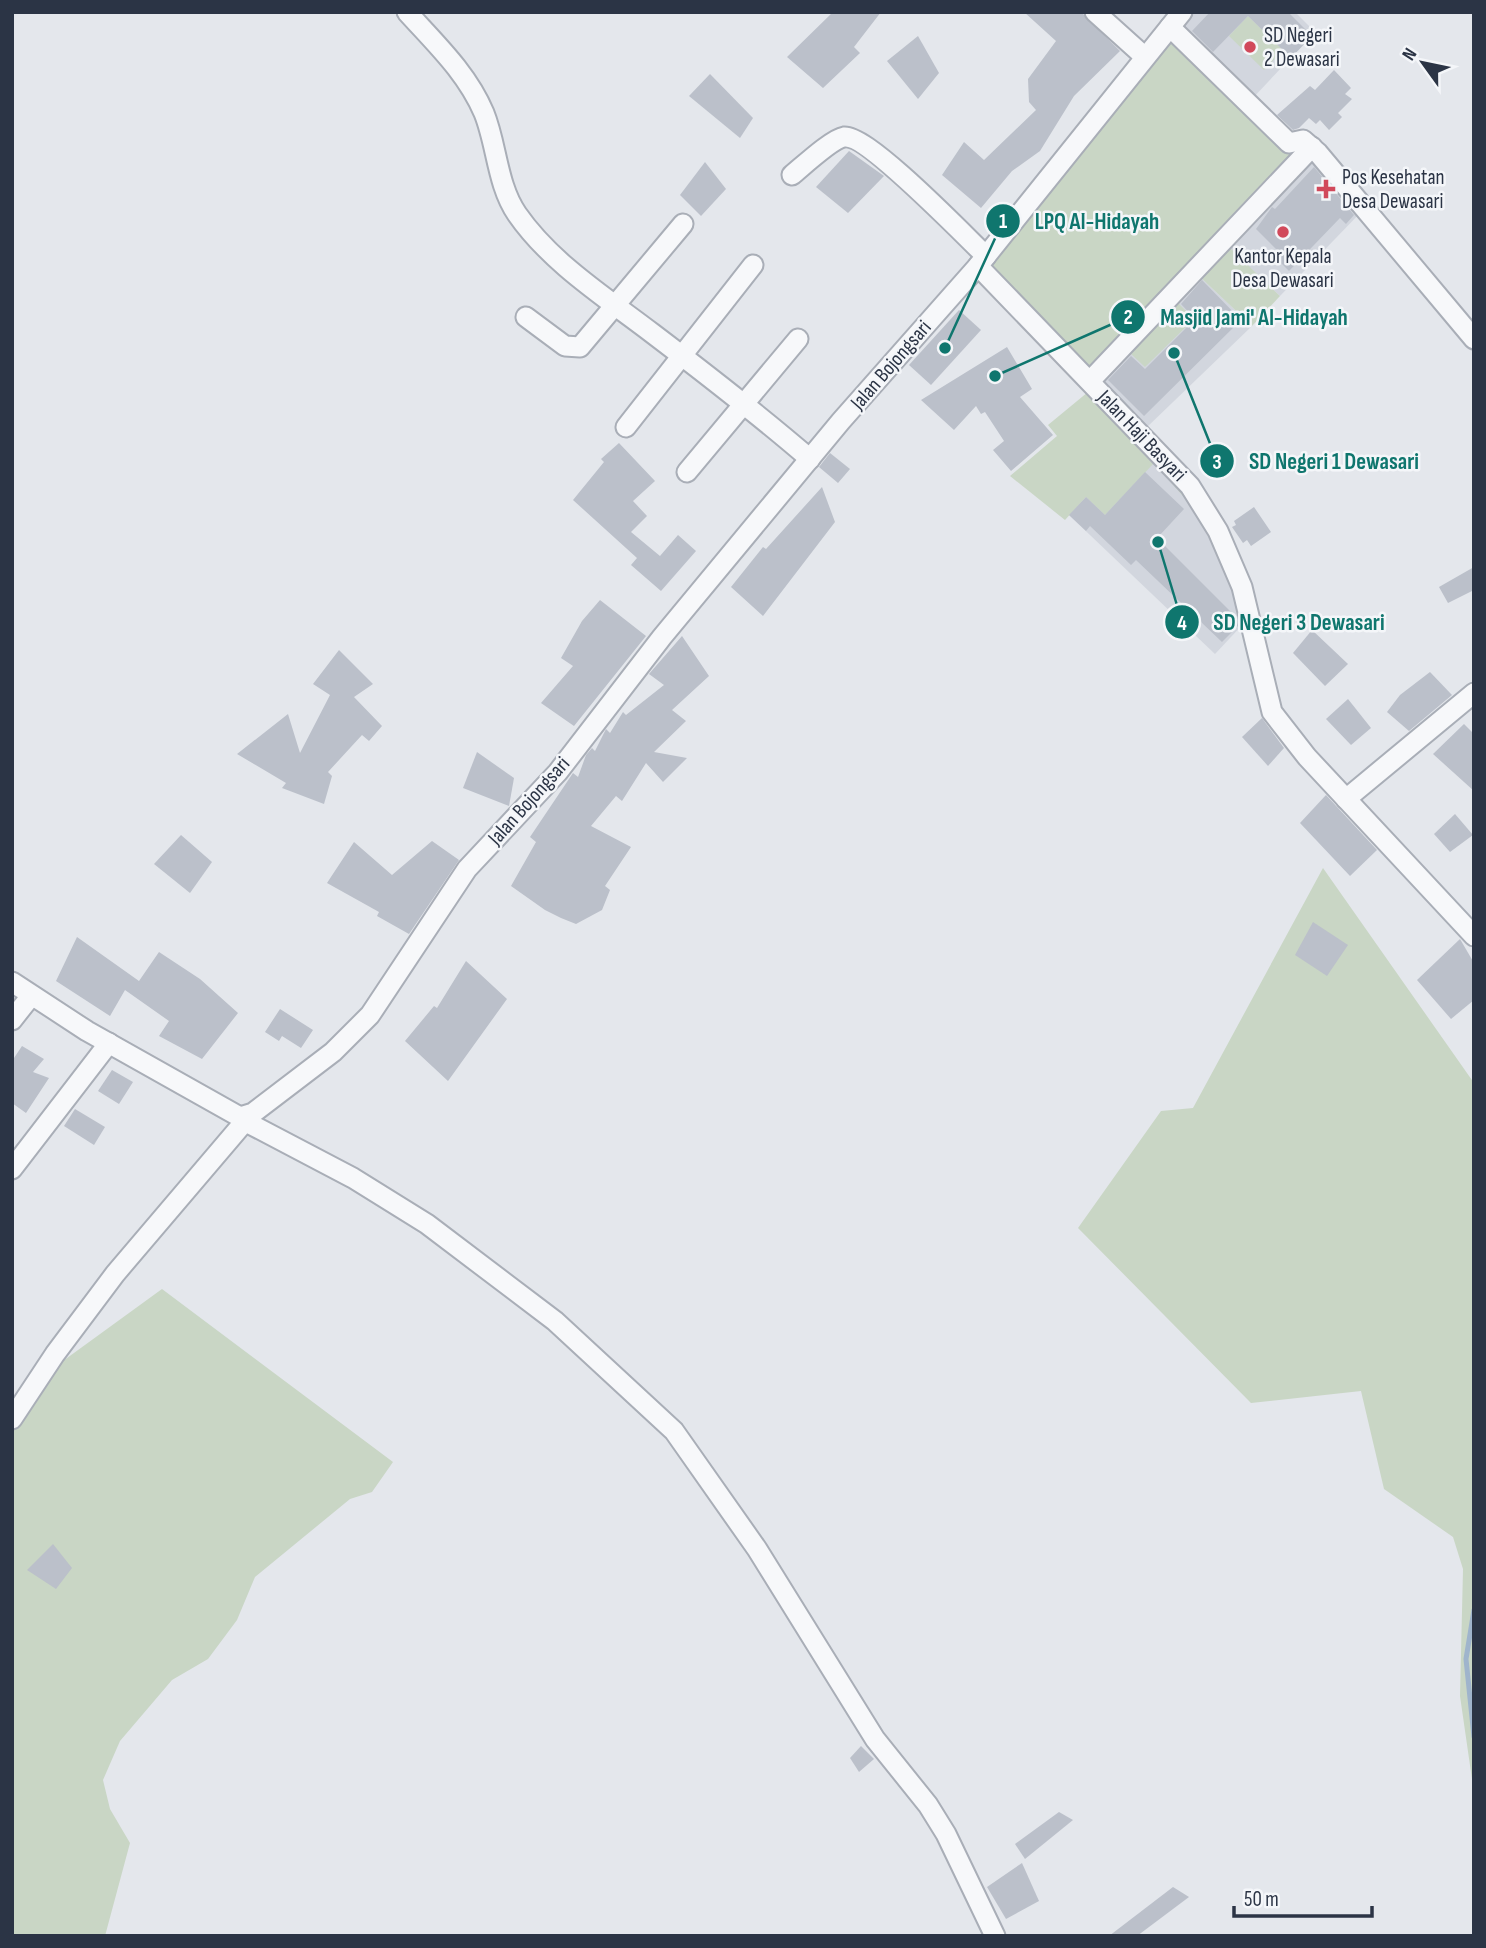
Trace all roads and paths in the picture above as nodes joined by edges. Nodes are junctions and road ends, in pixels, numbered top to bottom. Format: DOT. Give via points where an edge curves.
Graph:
graph roads {
  1 [pos="407,12"];
  2 [pos="1095,12"];
  3 [pos="1176,19"];
  4 [pos="1146,57"];
  5 [pos="1312,147"];
  6 [pos="792,174"];
  7 [pos="684,224"];
  8 [pos="982,261"];
  9 [pos="753,265"];
  10 [pos="616,306"];
  11 [pos="526,317"];
  12 [pos="798,339"];
  13 [pos="1474,339"];
  14 [pos="682,356"];
  15 [pos="1090,381"];
  16 [pos="746,404"];
  17 [pos="626,427"];
  18 [pos="810,459"];
  19 [pos="687,472"];
  20 [pos="1474,693"];
  21 [pos="1346,799"];
  22 [pos="1474,936"];
  23 [pos="12,982"];
  24 [pos="31,996"];
  25 [pos="12,1020"];
  26 [pos="108,1043"];
  27 [pos="245,1118"];
  28 [pos="12,1169"];
  29 [pos="12,1419"];
  30 [pos="995,1936"];
  1 -- 10 [label="street" via="467,79 483,112 516,213 555,257"];
  2 -- 4 [label="street"];
  3 -- 4 [label="street, Jalan Bojongsari"];
  3 -- 5 [label="street" via="1289,143 1303,140"];
  4 -- 8 [label="street, Jalan Bojongsari"];
  5 -- 13 [label="street"];
  5 -- 15 [label="street"];
  6 -- 8 [label="street, Jalan Haji Basyari" via="838,139 856,138 881,156"];
  7 -- 10 [label="street"];
  8 -- 15 [label="street, Jalan Haji Basyari"];
  8 -- 18 [label="street, Jalan Bojongsari"];
  9 -- 14 [label="street"];
  10 -- 11 [label="street" via="577,348 565,346"];
  10 -- 14 [label="street"];
  12 -- 16 [label="street"];
  14 -- 16 [label="street"];
  14 -- 17 [label="street"];
  15 -- 21 [label="street, Jalan Haji Basyari" via="1181,474 1199,499 1242,587 1272,712"];
  16 -- 18 [label="street"];
  16 -- 19 [label="street"];
  18 -- 27 [label="street, Jalan Bojongsari" via="633,671 558,772 467,869 370,1016 333,1052"];
  20 -- 21 [label="street"];
  21 -- 22 [label="street, Jalan Haji Basyari"];
  23 -- 24 [label="street"];
  24 -- 25 [label="street"];
  24 -- 26 [label="street"];
  26 -- 27 [label="street"];
  26 -- 28 [label="street"];
  27 -- 29 [label="street, Jalan Bojongsari" via="114,1274"];
  27 -- 30 [label="street" via="427,1224 555,1321 664,1421 757,1549 875,1739 940,1824"];
}
